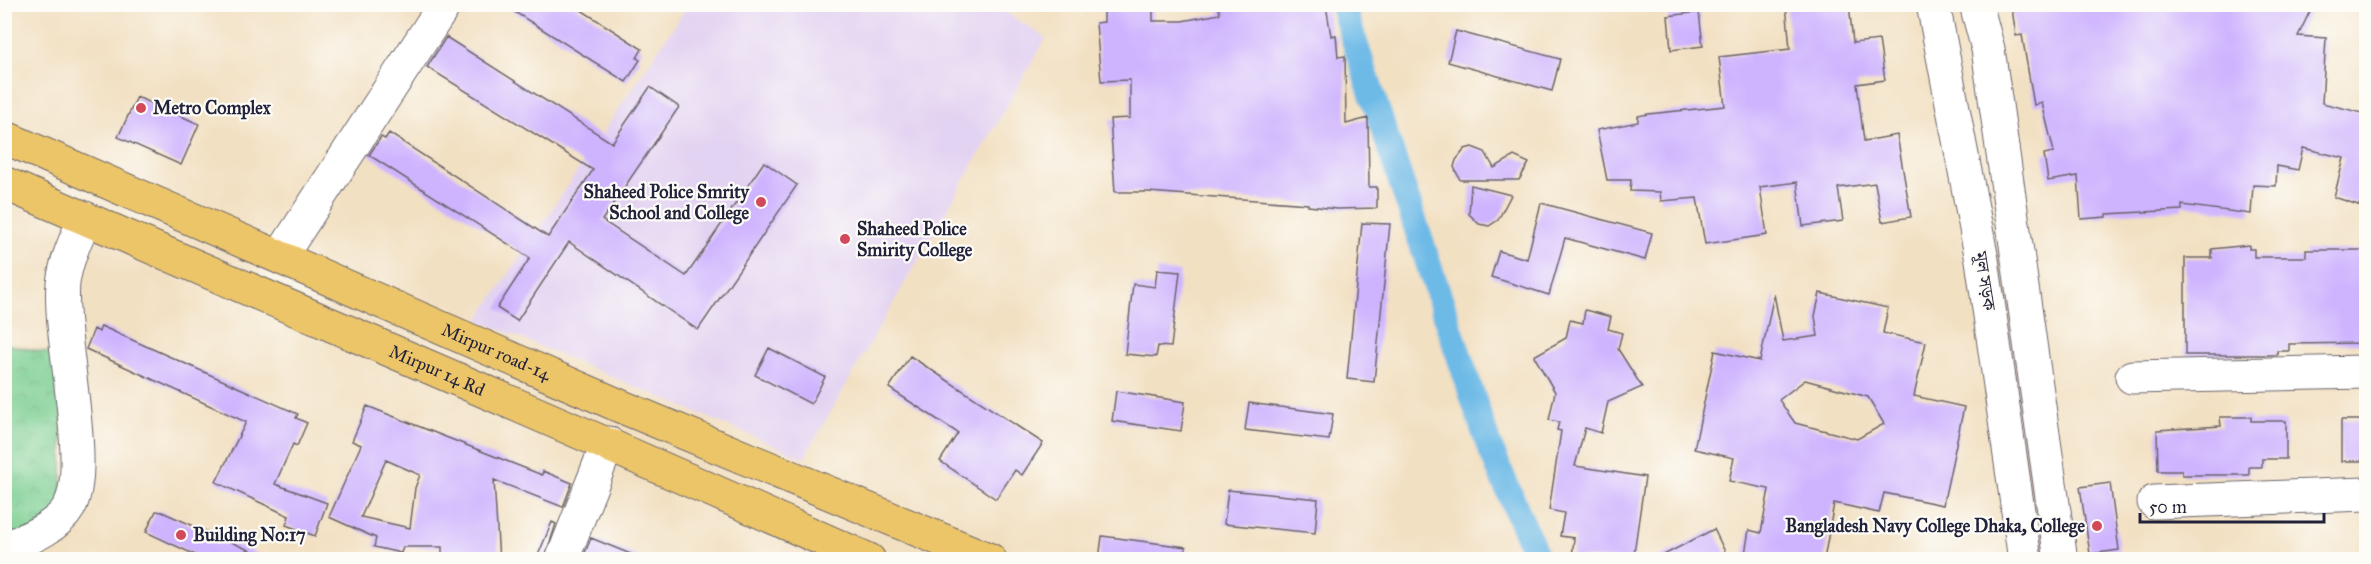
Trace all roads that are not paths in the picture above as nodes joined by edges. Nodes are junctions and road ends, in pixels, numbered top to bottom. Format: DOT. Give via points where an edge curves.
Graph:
graph roads {
  1 [pos="445,4"];
  2 [pos="1933,4"];
  3 [pos="1977,4"];
  4 [pos="4,137"];
  5 [pos="4,183"];
  6 [pos="85,218"];
  7 [pos="280,258"];
  8 [pos="2367,372"];
  9 [pos="2132,377"];
  10 [pos="608,443"];
  11 [pos="2367,494"];
  12 [pos="2159,502"];
  13 [pos="4,549"];
  14 [pos="561,560"];
  15 [pos="869,560"];
  16 [pos="990,560"];
  17 [pos="2025,560"];
  18 [pos="2061,560"];
  1 -- 7 [label="street"];
  2 -- 17 [label="street, মূল সড়ক" via="1982,260"];
  3 -- 18 [label="street, মূল সড়ক" via="1988,49"];
  4 -- 7 [label="main road, Mirpur road-14"];
  5 -- 6 [label="main road, Mirpur 14 Rd"];
  6 -- 10 [label="main road, Mirpur 14 Rd"];
  6 -- 13 [label="street" via="71,250 63,283 65,351 76,443 76,480 70,506 52,525"];
  7 -- 16 [label="main road, Mirpur road-14" via="620,406"];
  8 -- 9 [label="street"];
  10 -- 14 [label="street"];
  10 -- 15 [label="main road, Mirpur 14 Rd"];
  11 -- 12 [label="street"];
}
